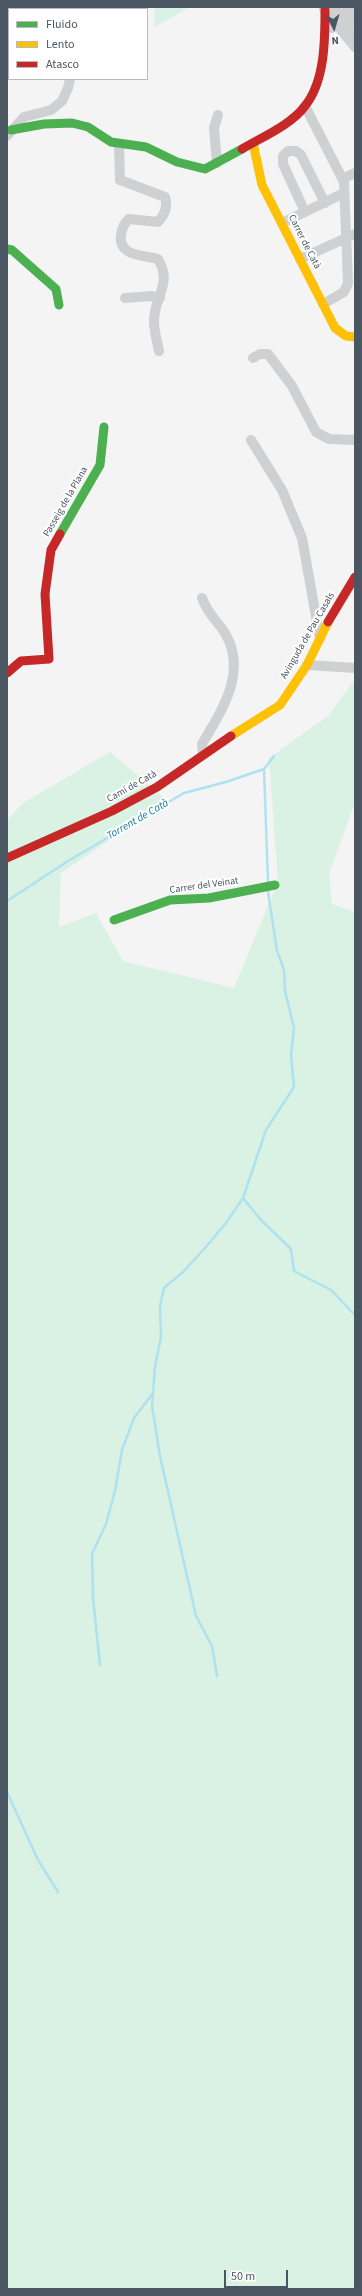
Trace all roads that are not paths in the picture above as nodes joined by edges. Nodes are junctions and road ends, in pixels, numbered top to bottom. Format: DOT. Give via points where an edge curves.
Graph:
graph roads {
  1 [pos="348,8"];
  2 [pos="333,13"];
  3 [pos="355,19"];
  4 [pos="355,35"];
  5 [pos="325,45"];
  6 [pos="355,47"];
  7 [pos="70,80"];
  8 [pos="305,106"];
  9 [pos="218,115"];
  10 [pos="9,133"];
  11 [pos="252,143"];
  12 [pos="120,145"];
  13 [pos="217,163"];
  14 [pos="355,173"];
  15 [pos="342,179"];
  16 [pos="344,194"];
  17 [pos="325,203"];
  18 [pos="305,212"];
  19 [pos="282,223"];
  20 [pos="351,236"];
  21 [pos="7,249"];
  22 [pos="300,259"];
  23 [pos="125,298"];
  24 [pos="160,298"];
  25 [pos="323,304"];
  26 [pos="60,305"];
  27 [pos="355,337"];
  28 [pos="159,351"];
  29 [pos="253,358"];
  30 [pos="104,427"];
  31 [pos="251,440"];
  32 [pos="355,440"];
  33 [pos="355,577"];
  34 [pos="202,598"];
  35 [pos="320,639"];
  36 [pos="307,665"];
  37 [pos="355,668"];
  38 [pos="7,673"];
  39 [pos="280,705"];
  40 [pos="203,754"];
  41 [pos="7,858"];
  42 [pos="275,885"];
  43 [pos="114,920"];
  1 -- 2 [label="street"];
  1 -- 3 [label="street"];
  2 -- 4 [label="street"];
  2 -- 5 [label="street"];
  2 -- 5 [label="street"];
  2 -- 6 [label="street"];
  5 -- 8 [label="street"];
  7 -- 10 [label="street" via="62,101 51,110 24,117"];
  8 -- 11 [label="street"];
  8 -- 15 [label="street"];
  9 -- 13 [label="street" via="214,128"];
  10 -- 12 [label="street" via="44,124 72,123 88,127"];
  11 -- 13 [label="street"];
  11 -- 19 [label="street, Carrer de Catà" via="262,185"];
  12 -- 13 [label="street" via="146,147 191,167 205,169"];
  12 -- 24 [label="street" via="120,180 165,197 167,205 158,222 130,219 124,224 121,234 124,249 130,253 158,259 164,269"];
  14 -- 15 [label="street"];
  15 -- 16 [label="street"];
  16 -- 17 [label="street"];
  16 -- 20 [label="street"];
  17 -- 18 [label="street"];
  17 -- 18 [label="street" via="301,155 296,151 288,151 283,156 283,164"];
  18 -- 19 [label="street"];
  19 -- 22 [label="street, Carrer de Catà"];
  20 -- 22 [label="street"];
  20 -- 25 [label="street" via="348,283 344,292"];
  21 -- 26 [label="street" via="12,250 56,289"];
  22 -- 25 [label="street, Carrer de Catà"];
  23 -- 24 [label="street"];
  24 -- 28 [label="street" via="154,320"];
  25 -- 27 [label="street, Carrer de Catà" via="335,328 346,336"];
  29 -- 32 [label="street" via="260,354 268,354 274,361 292,386 316,432 329,439"];
  30 -- 38 [label="street, Passeig de la Plana" via="100,465 51,550 45,594 49,659 21,660"];
  31 -- 35 [label="street" via="282,490 302,538"];
  33 -- 35 [label="street, Avinguda de Pau Casals" via="335,608"];
  34 -- 40 [label="street" via="208,613 231,646 234,660 231,691 202,744"];
  35 -- 36 [label="street, Avinguda de Pau Casals"];
  36 -- 37 [label="street"];
  36 -- 39 [label="street, Avinguda de Pau Casals"];
  39 -- 40 [label="street, Camí de Catà"];
  40 -- 41 [label="street, Camí de Catà" via="157,787 112,811"];
  42 -- 43 [label="street, Carrer del Veinat" via="209,898 170,900"];
}
